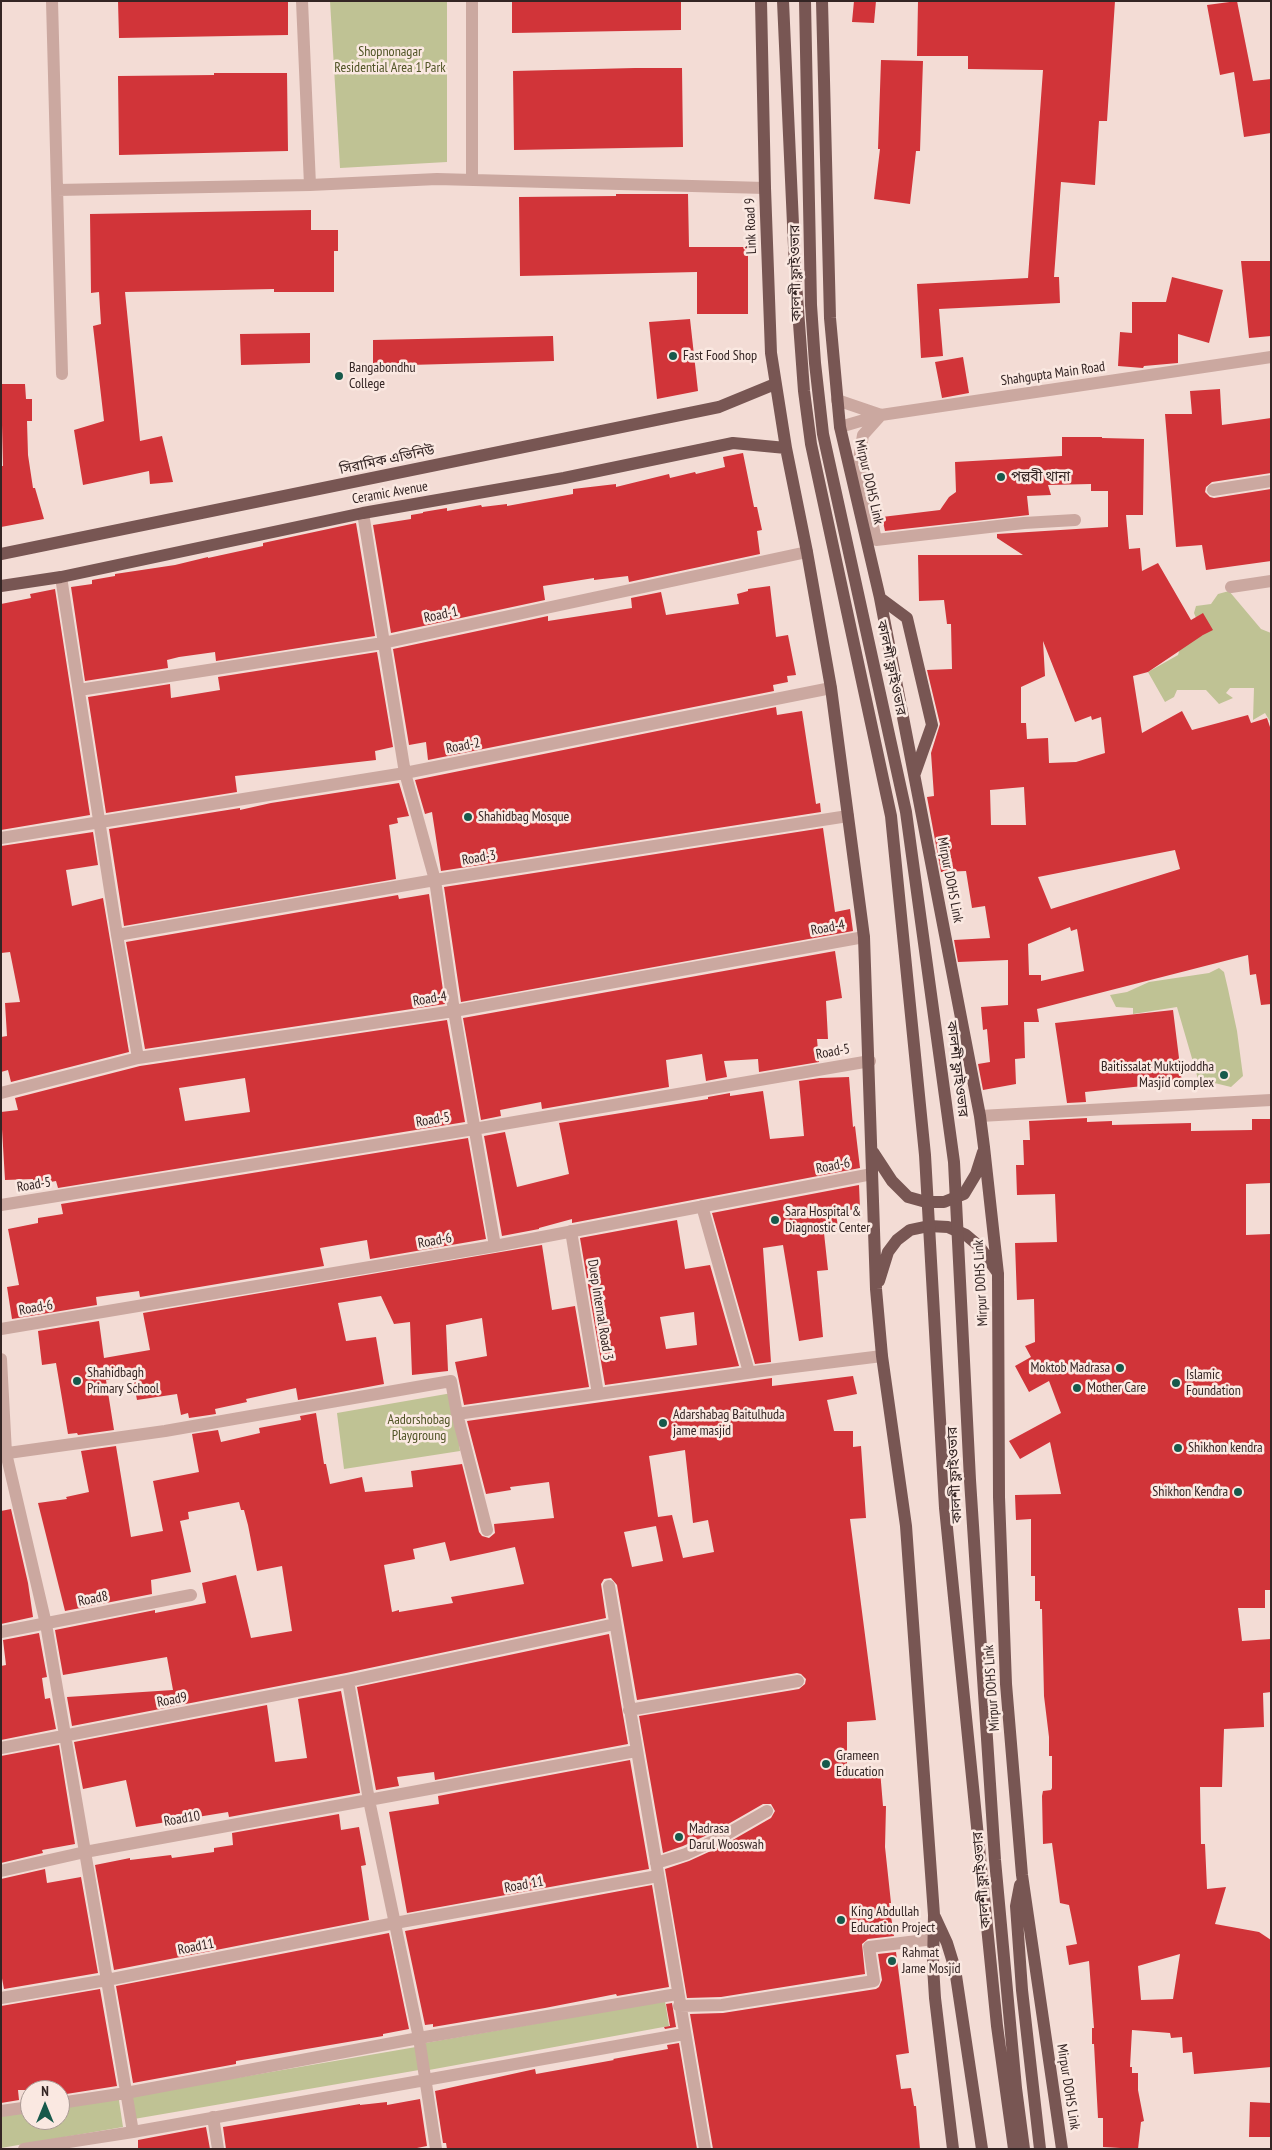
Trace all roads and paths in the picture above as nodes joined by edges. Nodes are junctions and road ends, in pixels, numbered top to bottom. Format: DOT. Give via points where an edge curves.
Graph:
graph roads {
  1 [pos="52,1"];
  2 [pos="302,1"];
  3 [pos="472,1"];
  4 [pos="761,1"];
  5 [pos="783,1"];
  6 [pos="805,1"];
  7 [pos="822,1"];
  8 [pos="472,179"];
  9 [pos="310,185"];
  10 [pos="765,188"];
  11 [pos="57,190"];
  12 [pos="1271,357"];
  13 [pos="62,374"];
  14 [pos="775,384"];
  15 [pos="837,400"];
  16 [pos="881,415"];
  17 [pos="840,427"];
  18 [pos="786,448"];
  19 [pos="1271,481"];
  20 [pos="1213,490"];
  21 [pos="363,513"];
  22 [pos="1075,520"];
  23 [pos="807,552"];
  24 [pos="1,554"];
  25 [pos="61,577"];
  26 [pos="1271,581"];
  27 [pos="1,586"];
  28 [pos="1231,587"];
  29 [pos="880,598"];
  30 [pos="383,643"];
  31 [pos="831,688"];
  32 [pos="78,690"];
  33 [pos="405,773"];
  34 [pos="914,774"];
  35 [pos="848,816"];
  36 [pos="99,821"];
  37 [pos="1,838"];
  38 [pos="435,880"];
  39 [pos="117,934"];
  40 [pos="864,937"];
  41 [pos="454,1010"];
  42 [pos="138,1058"];
  43 [pos="870,1061"];
  44 [pos="1,1093"];
  45 [pos="1271,1100"];
  46 [pos="980,1116"];
  47 [pos="474,1129"];
  48 [pos="984,1147"];
  49 [pos="873,1152"];
  50 [pos="872,1174"];
  51 [pos="1,1205"];
  52 [pos="702,1206"];
  53 [pos="572,1231"];
  54 [pos="495,1246"];
  55 [pos="998,1274"];
  56 [pos="876,1289"];
  57 [pos="1,1329"];
  58 [pos="882,1356"];
  59 [pos="1,1359"];
  60 [pos="749,1372"];
  61 [pos="598,1394"];
  62 [pos="457,1414"];
  63 [pos="4,1454"];
  64 [pos="487,1530"];
  65 [pos="609,1586"];
  66 [pos="191,1595"];
  67 [pos="46,1624"];
  68 [pos="615,1624"];
  69 [pos="1,1632"];
  70 [pos="348,1681"];
  71 [pos="798,1681"];
  72 [pos="630,1710"];
  73 [pos="65,1736"];
  74 [pos="1,1748"];
  75 [pos="636,1751"];
  76 [pos="369,1800"];
  77 [pos="767,1811"];
  78 [pos="85,1852"];
  79 [pos="656,1864"];
  80 [pos="1,1871"];
  81 [pos="1022,1875"];
  82 [pos="658,1876"];
  83 [pos="934,1915"];
  84 [pos="395,1923"];
  85 [pos="933,1939"];
  86 [pos="107,1980"];
  87 [pos="1,1998"];
  88 [pos="678,2000"];
  89 [pos="684,2034"];
  90 [pos="419,2038"];
  91 [pos="424,2079"];
  92 [pos="126,2093"];
  93 [pos="70,2101"];
  94 [pos="20,2108"];
  95 [pos="1,2111"];
  96 [pos="213,2117"];
  97 [pos="133,2132"];
  98 [pos="24,2149"];
  99 [pos="218,2149"];
  100 [pos="436,2149"];
  101 [pos="705,2149"];
  102 [pos="953,2149"];
  103 [pos="982,2149"];
  104 [pos="1014,2149"];
  105 [pos="1024,2149"];
  106 [pos="1040,2149"];
  107 [pos="1062,2149"];
  1 -- 11 [label="street"];
  2 -- 9 [label="street"];
  3 -- 8 [label="street"];
  4 -- 10 [label="main road, Link Road 9"];
  5 -- 104 [label="main road, bridge" via="804,391 811,444 891,816 925,1155 945,1508 997,2026"];
  6 -- 105 [label="main road, কালশী ফ্লাইওভার, bridge" via="811,305 823,434 906,812 954,1162 994,1850"];
  7 -- 15 [label="main road" via="830,318"];
  8 -- 9 [label="street"];
  8 -- 10 [label="street"];
  9 -- 11 [label="street"];
  10 -- 14 [label="main road, Link Road 9"];
  11 -- 13 [label="street"];
  12 -- 16 [label="street, Shahgupta Main Road"];
  14 -- 18 [label="main road, Link Road 9"];
  14 -- 24 [label="main road, সিরামিক এভিনিউ" via="719,407"];
  15 -- 16 [label="street"];
  15 -- 17 [label="main road"];
  16 -- 17 [label="street, Shahgupta Main Road"];
  16 -- 22 [label="street" via="864,435 859,460 876,540"];
  17 -- 29 [label="main road, Mirpur DOHS Link"];
  18 -- 21 [label="main road, Ceramic Avenue" via="733,443 564,478"];
  18 -- 23 [label="main road"];
  19 -- 20 [label="street"];
  21 -- 25 [label="main road, Ceramic Avenue"];
  21 -- 30 [label="street"];
  23 -- 30 [label="street, Road-1"];
  23 -- 31 [label="main road"];
  25 -- 27 [label="main road, Ceramic Avenue"];
  25 -- 32 [label="street"];
  26 -- 28 [label="street"];
  29 -- 34 [label="main road, Mirpur DOHS Link"];
  29 -- 34 [label="main road" via="907,618 932,725"];
  30 -- 32 [label="street, Road-1"];
  30 -- 33 [label="street"];
  31 -- 33 [label="street, Road-2"];
  31 -- 35 [label="main road"];
  32 -- 36 [label="street"];
  33 -- 36 [label="street, Road-2"];
  33 -- 38 [label="street"];
  34 -- 46 [label="main road, Mirpur DOHS Link"];
  35 -- 38 [label="street, Road-3"];
  35 -- 40 [label="main road"];
  36 -- 37 [label="street, Road-2"];
  36 -- 39 [label="street"];
  38 -- 39 [label="street, Road-3"];
  38 -- 41 [label="street"];
  39 -- 42 [label="street"];
  40 -- 41 [label="street, Road-4"];
  40 -- 43 [label="main road"];
  41 -- 42 [label="street, Road-4"];
  41 -- 47 [label="street"];
  42 -- 44 [label="street, Road-4"];
  43 -- 47 [label="street, Road-5"];
  43 -- 49 [label="main road"];
  45 -- 46 [label="street"];
  46 -- 48 [label="main road, Mirpur DOHS Link"];
  47 -- 51 [label="street, Road-5"];
  47 -- 54 [label="street"];
  48 -- 49 [label="main road" via="976,1174 964,1194 944,1202 908,1197 892,1181"];
  48 -- 55 [label="main road, Mirpur DOHS Link"];
  49 -- 50 [label="main road"];
  50 -- 52 [label="street, Road-6"];
  50 -- 56 [label="main road"];
  52 -- 53 [label="street, Road-6"];
  52 -- 60 [label="street"];
  53 -- 54 [label="street, Road-6"];
  53 -- 61 [label="street, Duep Internal Road 3"];
  54 -- 57 [label="street, Road-6"];
  55 -- 56 [label="main road" via="979,1246 966,1235 948,1227 929,1226 910,1230 897,1240 888,1252"];
  55 -- 81 [label="main road, Mirpur DOHS Link" via="1000,1527 1006,1684"];
  56 -- 58 [label="main road"];
  58 -- 60 [label="street"];
  58 -- 83 [label="main road" via="906,1526"];
  59 -- 63 [label="street"];
  60 -- 61 [label="street"];
  61 -- 62 [label="street"];
  62 -- 63 [label="street" via="452,1381 166,1431"];
  62 -- 64 [label="street"];
  63 -- 67 [label="street"];
  65 -- 68 [label="street"];
  66 -- 67 [label="street, Road8"];
  67 -- 69 [label="street, Road8"];
  67 -- 73 [label="street"];
  68 -- 70 [label="street, Road9"];
  68 -- 72 [label="street"];
  70 -- 73 [label="street, Road9"];
  70 -- 76 [label="street"];
  71 -- 72 [label="street"];
  72 -- 75 [label="street"];
  73 -- 74 [label="street, Road9"];
  73 -- 78 [label="street"];
  75 -- 76 [label="street, Road10"];
  75 -- 79 [label="street"];
  76 -- 78 [label="street, Road10"];
  76 -- 84 [label="street"];
  77 -- 79 [label="street" via="720,1838"];
  78 -- 80 [label="street, Road10"];
  78 -- 86 [label="street"];
  79 -- 82 [label="street"];
  81 -- 106 [label="main road" via="1016,1906 1017,1930"];
  81 -- 107 [label="main road, Mirpur DOHS Link"];
  82 -- 84 [label="street, Road 11"];
  82 -- 88 [label="street"];
  83 -- 85 [label="main road"];
  83 -- 103 [label="main road" via="955,1969"];
  84 -- 86 [label="street, Road11"];
  84 -- 90 [label="street"];
  85 -- 88 [label="street" via="869,1947 874,1981 731,2004"];
  85 -- 102 [label="main road" via="935,1998"];
  86 -- 87 [label="street, Road11"];
  86 -- 92 [label="street"];
  88 -- 89 [label="street"];
  88 -- 90 [label="street"];
  89 -- 91 [label="street"];
  89 -- 101 [label="street"];
  90 -- 91 [label="street"];
  90 -- 92 [label="street"];
  91 -- 96 [label="street"];
  91 -- 100 [label="street"];
  92 -- 93 [label="street"];
  92 -- 97 [label="street"];
  94 -- 95 [label="street"];
  96 -- 97 [label="street"];
  96 -- 99 [label="street"];
  97 -- 98 [label="street"];
}
